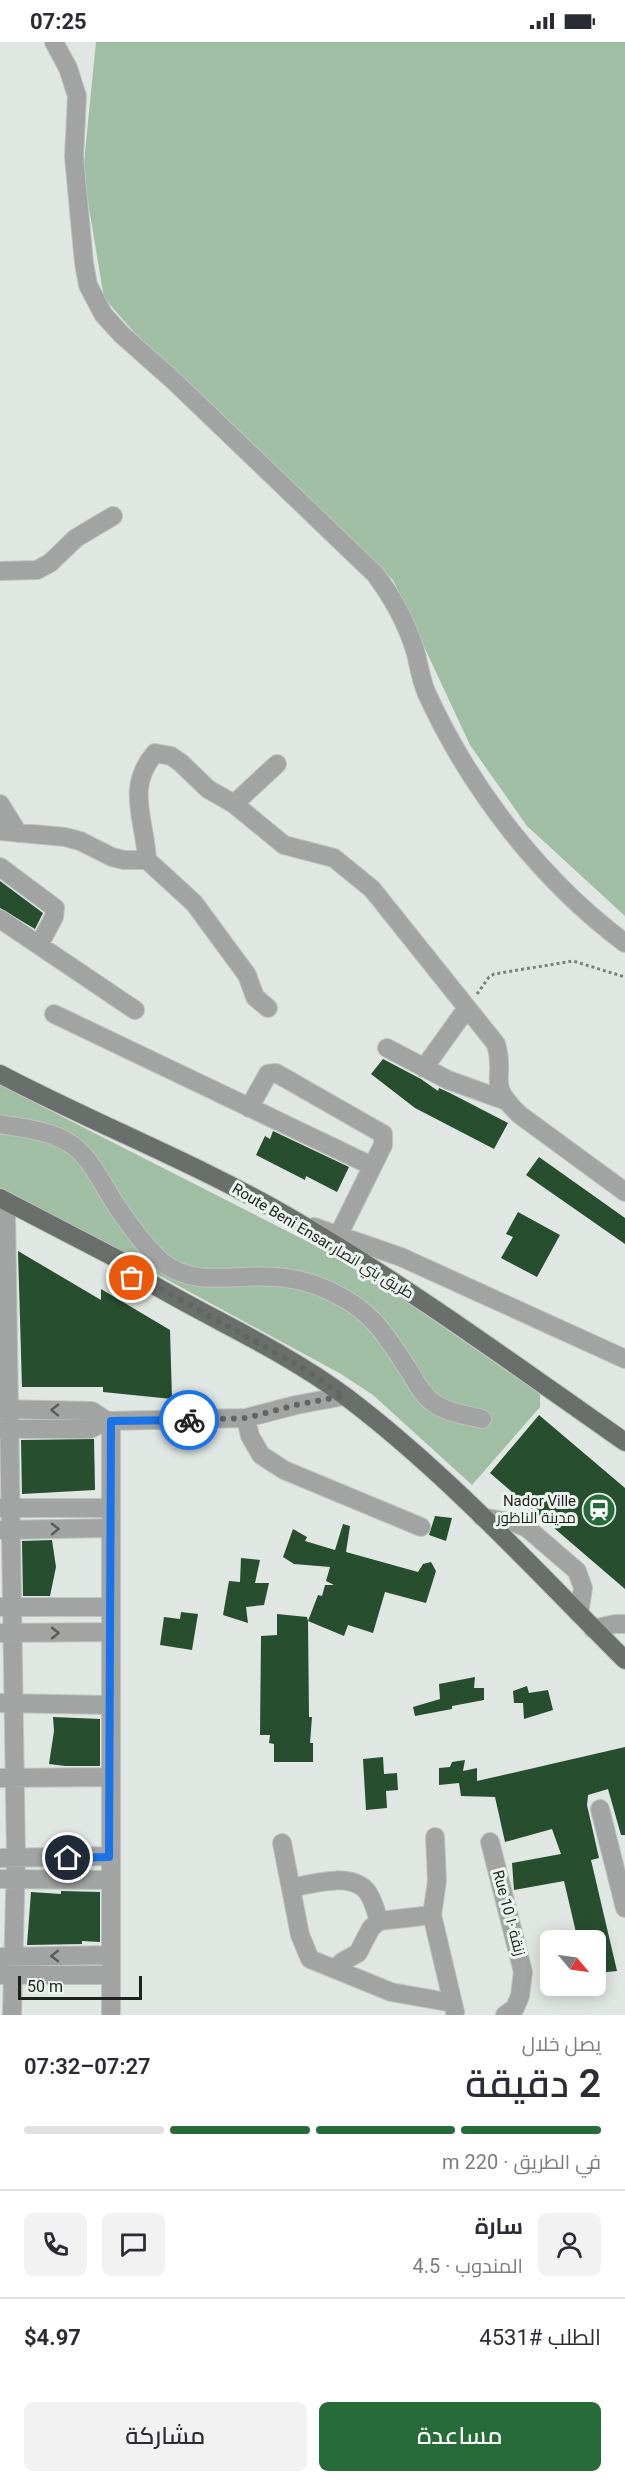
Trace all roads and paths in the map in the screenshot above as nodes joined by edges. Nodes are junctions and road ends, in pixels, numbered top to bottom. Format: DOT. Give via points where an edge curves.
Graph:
graph roads {
  1 [pos="54,42"];
  2 [pos="113,516"];
  3 [pos="0,572"];
  4 [pos="278,764"];
  5 [pos="0,804"];
  6 [pos="234,804"];
  7 [pos="9,832"];
  8 [pos="147,860"];
  9 [pos="0,867"];
  10 [pos="0,919"];
  11 [pos="625,943"];
  12 [pos="39,945"];
  13 [pos="625,976"];
  14 [pos="268,1008"];
  15 [pos="467,1008"];
  16 [pos="135,1010"];
  17 [pos="54,1014"];
  18 [pos="387,1047"];
  19 [pos="424,1068"];
  20 [pos="0,1074"];
  21 [pos="504,1100"];
  22 [pos="249,1108"];
  23 [pos="0,1124"];
  24 [pos="372,1166"];
  25 [pos="625,1192"];
  26 [pos="0,1198"];
  27 [pos="287,1216"];
  28 [pos="4,1220"];
  29 [pos="338,1236"];
  30 [pos="145,1280"];
  31 [pos="5,1319"];
  32 [pos="625,1359"];
  33 [pos="344,1396"];
  34 [pos="5,1409"];
  35 [pos="246,1418"];
  36 [pos="482,1419"];
  37 [pos="109,1421"];
  38 [pos="5,1429"];
  39 [pos="625,1442"];
  40 [pos="6,1508"];
  41 [pos="109,1508"];
  42 [pos="482,1517"];
  43 [pos="422,1527"];
  44 [pos="109,1528"];
  45 [pos="6,1530"];
  46 [pos="6,1607"];
  47 [pos="109,1607"];
  48 [pos="579,1614"];
  49 [pos="625,1624"];
  50 [pos="593,1629"];
  51 [pos="109,1632"];
  52 [pos="6,1633"];
  53 [pos="625,1660"];
  54 [pos="7,1703"];
  55 [pos="109,1705"];
  56 [pos="110,1777"];
  57 [pos="7,1778"];
  58 [pos="600,1809"];
  59 [pos="435,1837"];
  60 [pos="490,1842"];
  61 [pos="282,1843"];
  62 [pos="109,1857"];
  63 [pos="8,1858"];
  64 [pos="8,1879"];
  65 [pos="109,1880"];
  66 [pos="291,1888"];
  67 [pos="625,1908"];
  68 [pos="432,1915"];
  69 [pos="380,1921"];
  70 [pos="110,1955"];
  71 [pos="6,1966"];
  72 [pos="336,1969"];
  73 [pos="110,1975"];
  74 [pos="454,2009"];
  75 [pos="12,2015"];
  76 [pos="111,2015"];
  77 [pos="505,2015"];
  1 -- 11 [label="street" via="77,96 74,157 84,263 88,285 103,314 375,574 398,606 426,693 464,762 511,831 563,889"];
  2 -- 3 [label="street" via="76,538 37,570"];
  4 -- 6 [label="street"];
  5 -- 7 [label="street"];
  6 -- 8 [label="street" via="208,789 171,756 155,753 140,776 138,788"];
  6 -- 15 [label="street" via="284,845 334,858 372,889"];
  7 -- 8 [label="street" via="65,837 111,858"];
  8 -- 14 [label="street" via="181,888 207,919 247,975 255,997"];
  9 -- 12 [label="street" via="55,908 54,918"];
  10 -- 12 [label="street"];
  12 -- 16 [label="street"];
  13 -- 15 [label="path" via="573,961 494,974"];
  15 -- 19 [label="street"];
  15 -- 21 [label="street" via="496,1044 500,1056 497,1081"];
  17 -- 22 [label="street"];
  18 -- 19 [label="street"];
  19 -- 21 [label="street"];
  20 -- 27 [label="main road, Route Beni Ensar طريق بني انصار"];
  21 -- 25 [label="street"];
  22 -- 24 [label="street"];
  22 -- 24 [label="street" via="268,1074 276,1073 384,1134"];
  23 -- 36 [label="street" via="41,1131 68,1142 100,1177 118,1209 150,1248 177,1272 218,1279 276,1277 333,1292 381,1327 424,1394 435,1404"];
  24 -- 29 [label="street"];
  26 -- 30 [label="main road" via="124,1263"];
  27 -- 29 [label="street"];
  27 -- 39 [label="main road, Route Beni Ensar طريق بني انصار" via="387,1276"];
  28 -- 30 [label="main road" via="119,1273"];
  28 -- 31 [label="street"];
  29 -- 32 [label="street" via="401,1257"];
  30 -- 33 [label="main road" via="303,1368"];
  31 -- 34 [label="street"];
  33 -- 35 [label="street"];
  33 -- 42 [label="main road" via="400,1440"];
  37 -- 34 [label="street, one-way" via="92,1411"];
  34 -- 38 [label="street"];
  35 -- 37 [label="street"];
  35 -- 43 [label="street" via="250,1436 261,1455 284,1470"];
  37 -- 38 [label="street" via="90,1429"];
  37 -- 41 [label="street"];
  38 -- 40 [label="street"];
  40 -- 41 [label="street"];
  40 -- 45 [label="street"];
  41 -- 44 [label="street"];
  42 -- 48 [label="main road"];
  42 -- 48 [label="street" via="527,1528 577,1571 583,1588"];
  45 -- 44 [label="street, one-way"];
  44 -- 47 [label="street"];
  45 -- 46 [label="street"];
  46 -- 47 [label="street"];
  46 -- 52 [label="street"];
  47 -- 51 [label="street"];
  48 -- 50 [label="main road"];
  49 -- 50 [label="street"];
  50 -- 53 [label="main road"];
  52 -- 51 [label="street, one-way"];
  51 -- 55 [label="street"];
  52 -- 54 [label="street"];
  54 -- 55 [label="street"];
  54 -- 57 [label="street"];
  55 -- 56 [label="street"];
  56 -- 57 [label="street"];
  56 -- 62 [label="street"];
  57 -- 63 [label="street"];
  58 -- 67 [label="street"];
  59 -- 68 [label="street" via="437,1881"];
  60 -- 77 [label="street, Rue 10 زنقة ١٠" via="523,1972 515,2008"];
  61 -- 66 [label="street"];
  62 -- 63 [label="street"];
  62 -- 65 [label="street"];
  63 -- 64 [label="street"];
  64 -- 65 [label="street"];
  64 -- 71 [label="street"];
  65 -- 70 [label="street"];
  66 -- 69 [label="street" via="353,1882 368,1892"];
  66 -- 72 [label="street" via="305,1950 310,1959"];
  68 -- 69 [label="street"];
  68 -- 74 [label="street"];
  69 -- 72 [label="street" via="371,1928 358,1953"];
  70 -- 71 [label="street, one-way"];
  70 -- 73 [label="street"];
  71 -- 73 [label="street"];
  71 -- 75 [label="street"];
  72 -- 74 [label="street" via="391,1992"];
  73 -- 76 [label="street"];
}
